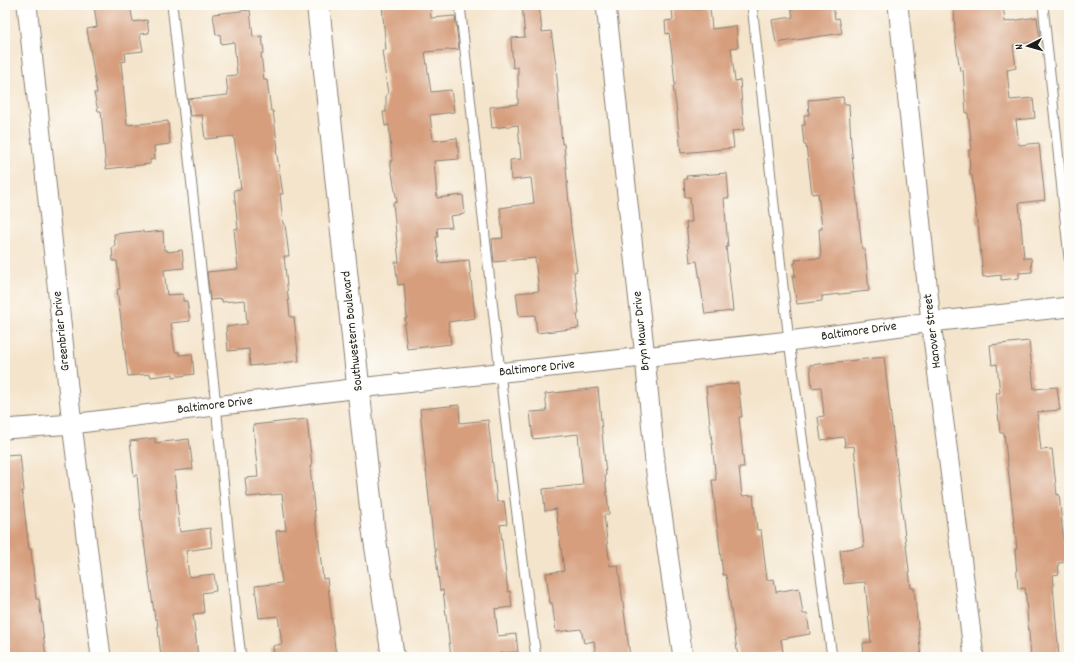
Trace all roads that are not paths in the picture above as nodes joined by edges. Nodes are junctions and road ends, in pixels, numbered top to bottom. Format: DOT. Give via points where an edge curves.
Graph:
graph roads {
  1 [pos="27,5"];
  2 [pos="172,5"];
  3 [pos="318,5"];
  4 [pos="460,5"];
  5 [pos="606,5"];
  6 [pos="752,5"];
  7 [pos="898,5"];
  8 [pos="1042,5"];
  9 [pos="1069,258"];
  10 [pos="1069,307"];
  11 [pos="931,322"];
  12 [pos="789,341"];
  13 [pos="645,357"];
  14 [pos="501,373"];
  15 [pos="359,388"];
  16 [pos="216,405"];
  17 [pos="72,424"];
  18 [pos="5,429"];
  19 [pos="101,657"];
  20 [pos="241,657"];
  21 [pos="392,657"];
  22 [pos="536,657"];
  23 [pos="683,657"];
  24 [pos="832,657"];
  25 [pos="974,657"];
  1 -- 17 [label="street, Greenbrier Drive"];
  2 -- 16 [label="lane"];
  3 -- 15 [label="street, Southwestern Boulevard"];
  4 -- 14 [label="lane"];
  5 -- 13 [label="street, Bryn Mawr Drive"];
  6 -- 12 [label="lane"];
  7 -- 11 [label="street, Hanover Street"];
  8 -- 9 [label="lane"];
  10 -- 11 [label="street, Baltimore Drive"];
  11 -- 12 [label="street, Baltimore Drive"];
  11 -- 25 [label="street, Hanover Street"];
  12 -- 13 [label="street, Baltimore Drive"];
  12 -- 24 [label="lane"];
  13 -- 14 [label="street, Baltimore Drive"];
  13 -- 23 [label="street, Bryn Mawr Drive" via="656,473"];
  14 -- 15 [label="street, Baltimore Drive"];
  14 -- 22 [label="lane"];
  15 -- 16 [label="street, Baltimore Drive"];
  15 -- 21 [label="street, Southwestern Boulevard" via="373,527"];
  16 -- 17 [label="street, Baltimore Drive"];
  16 -- 20 [label="lane"];
  17 -- 18 [label="street, Baltimore Drive"];
  17 -- 19 [label="street, Greenbrier Drive"];
}
